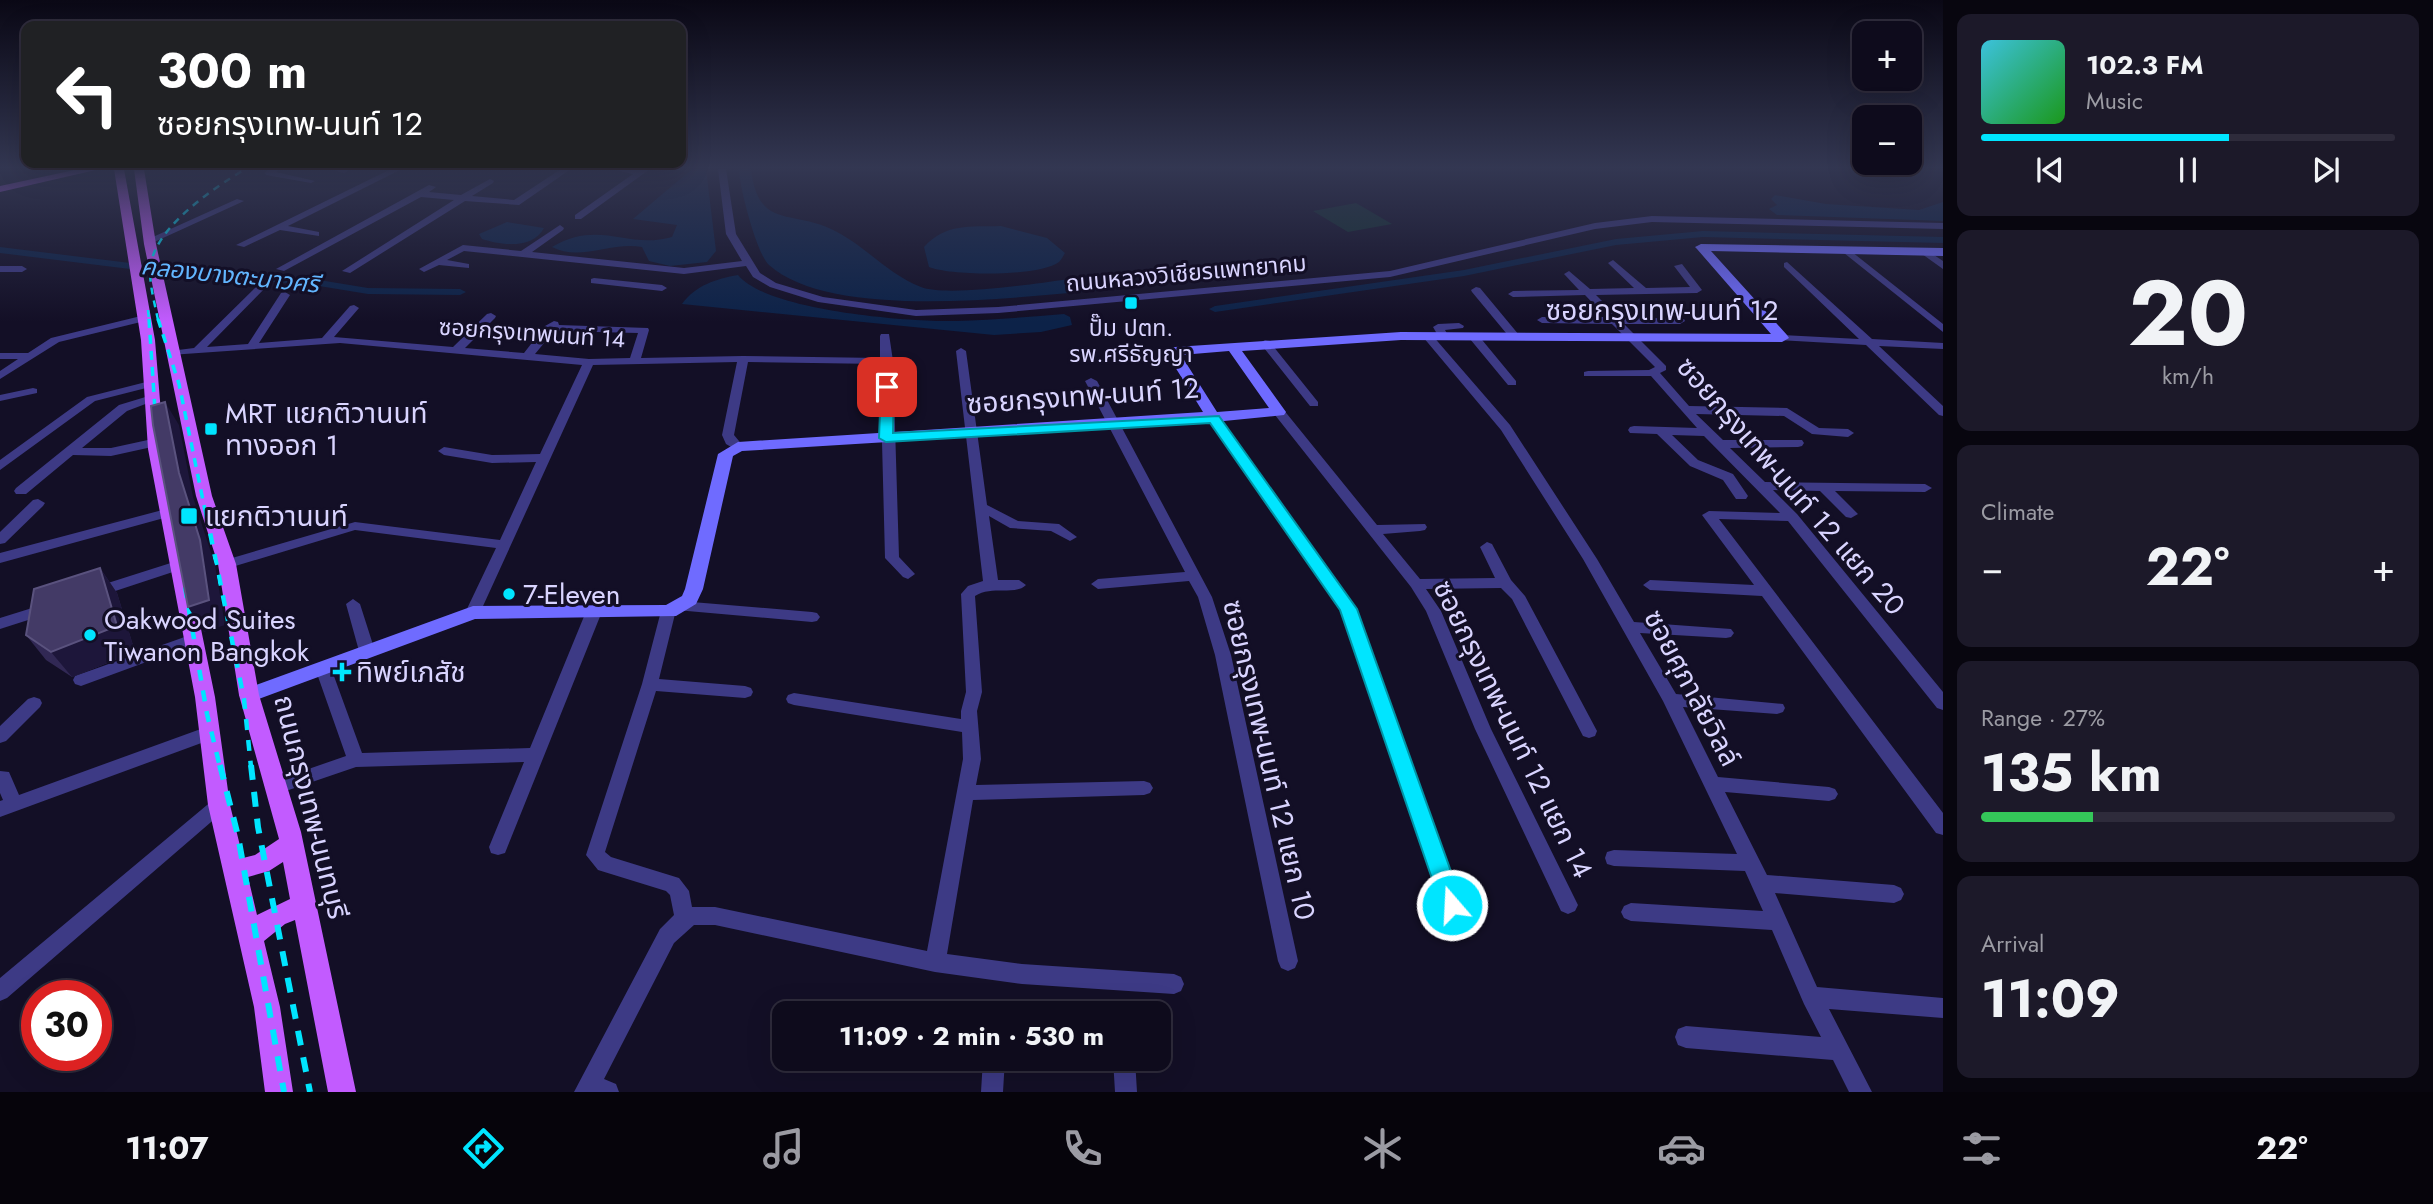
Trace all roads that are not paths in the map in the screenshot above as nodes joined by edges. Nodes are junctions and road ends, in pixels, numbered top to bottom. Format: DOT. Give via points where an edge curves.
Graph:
graph roads {
  1 [pos="128,220"];
  2 [pos="146,220"];
  3 [pos="199,220"];
  4 [pos="296,220"];
  5 [pos="372,220"];
  6 [pos="428,220"];
  7 [pos="729,220"];
  8 [pos="1644,220"];
  9 [pos="1692,220"];
  10 [pos="1943,226"];
  11 [pos="279,228"];
  12 [pos="560,228"];
  13 [pos="316,234"];
  14 [pos="149,243"];
  15 [pos="241,245"];
  16 [pos="132,246"];
  17 [pos="1847,251"];
  18 [pos="1925,252"];
  19 [pos="1943,252"];
  20 [pos="523,254"];
  21 [pos="11,259"];
  22 [pos="438,262"];
  23 [pos="747,263"];
  24 [pos="1613,263"];
  25 [pos="1787,265"];
  26 [pos="466,266"];
  27 [pos="1679,266"];
  28 [pos="1943,266"];
  29 [pos="0,267"];
  30 [pos="145,267"];
  31 [pos="639,267"];
  32 [pos="22,269"];
  33 [pos="281,269"];
  34 [pos="424,270"];
  35 [pos="347,271"];
  36 [pos="1569,274"];
  37 [pos="594,281"];
  38 [pos="264,284"];
  39 [pos="622,284"];
  40 [pos="662,288"];
  41 [pos="1476,290"];
  42 [pos="1644,292"];
  43 [pos="612,293"];
  44 [pos="1587,293"];
  45 [pos="1513,294"];
  46 [pos="285,295"];
  47 [pos="354,308"];
  48 [pos="491,316"];
  49 [pos="145,318"];
  50 [pos="1542,320"];
  51 [pos="1614,320"];
  52 [pos="1680,321"];
  53 [pos="1459,326"];
  54 [pos="1943,329"];
  55 [pos="885,336"];
  56 [pos="1428,337"];
  57 [pos="1444,337"];
  58 [pos="1474,337"];
  59 [pos="1515,337"];
  60 [pos="1632,338"];
  61 [pos="1782,338"];
  62 [pos="326,340"];
  63 [pos="1868,341"];
  64 [pos="1265,343"];
  65 [pos="252,346"];
  66 [pos="1232,346"];
  67 [pos="1943,346"];
  68 [pos="457,349"];
  69 [pos="198,350"];
  70 [pos="961,351"];
  71 [pos="174,353"];
  72 [pos="0,356"];
  73 [pos="27,356"];
  74 [pos="527,356"];
  75 [pos="743,359"];
  76 [pos="635,361"];
  77 [pos="887,361"];
  78 [pos="589,362"];
  79 [pos="1654,373"];
  80 [pos="1588,374"];
  81 [pos="0,376"];
  82 [pos="1091,381"];
  83 [pos="1512,383"];
  84 [pos="33,391"];
  85 [pos="151,391"];
  86 [pos="0,398"];
  87 [pos="1314,404"];
  88 [pos="1687,410"];
  89 [pos="1279,412"];
  90 [pos="1943,412"];
  91 [pos="1214,418"];
  92 [pos="1114,425"];
  93 [pos="1634,430"];
  94 [pos="1661,431"];
  95 [pos="1708,432"];
  96 [pos="972,433"];
  97 [pos="1848,433"];
  98 [pos="886,438"];
  99 [pos="157,442"];
  100 [pos="1798,443"];
  101 [pos="1720,444"];
  102 [pos="738,447"];
  103 [pos="71,451"];
  104 [pos="444,451"];
  105 [pos="544,458"];
  106 [pos="0,466"];
  107 [pos="1761,486"];
  108 [pos="1824,486"];
  109 [pos="1924,488"];
  110 [pos="21,491"];
  111 [pos="1741,496"];
  112 [pos="38,503"];
  113 [pos="984,508"];
  114 [pos="170,512"];
  115 [pos="1852,513"];
  116 [pos="1793,517"];
  117 [pos="1420,527"];
  118 [pos="1373,530"];
  119 [pos="1070,537"];
  120 [pos="0,540"];
  121 [pos="503,545"];
  122 [pos="1487,547"];
  123 [pos="0,558"];
  124 [pos="227,564"];
  125 [pos="177,566"];
  126 [pos="908,574"];
  127 [pos="1195,576"];
  128 [pos="1416,583"];
  129 [pos="1505,583"];
  130 [pos="991,584"];
  131 [pos="1098,584"];
  132 [pos="1018,585"];
  133 [pos="1650,585"];
  134 [pos="1768,591"];
  135 [pos="353,604"];
  136 [pos="675,609"];
  137 [pos="473,613"];
  138 [pos="593,614"];
  139 [pos="812,617"];
  140 [pos="0,624"];
  141 [pos="1629,627"];
  142 [pos="1726,633"];
  143 [pos="193,639"];
  144 [pos="367,651"];
  145 [pos="323,668"];
  146 [pos="80,680"];
  147 [pos="650,684"];
  148 [pos="746,692"];
  149 [pos="249,695"];
  150 [pos="793,699"];
  151 [pos="1671,700"];
  152 [pos="34,703"];
  153 [pos="1943,704"];
  154 [pos="1777,708"];
  155 [pos="969,727"];
  156 [pos="3,730"];
  157 [pos="1589,731"];
  158 [pos="209,733"];
  159 [pos="535,755"];
  160 [pos="356,760"];
  161 [pos="3,777"];
  162 [pos="1712,784"];
  163 [pos="277,787"];
  164 [pos="1144,788"];
  165 [pos="968,793"];
  166 [pos="1829,794"];
  167 [pos="7,806"];
  168 [pos="219,806"];
  169 [pos="1943,827"];
  170 [pos="291,844"];
  171 [pos="498,847"];
  172 [pos="1614,858"];
  173 [pos="1751,863"];
  174 [pos="235,870"];
  175 [pos="1761,883"];
  176 [pos="1894,894"];
  177 [pos="1568,905"];
  178 [pos="305,908"];
  179 [pos="1631,912"];
  180 [pos="685,919"];
  181 [pos="1775,921"];
  182 [pos="1461,930"];
  183 [pos="251,936"];
  184 [pos="1288,961"];
  185 [pos="935,962"];
  186 [pos="1174,984"];
  187 [pos="0,991"];
  188 [pos="1811,997"];
  189 [pos="1943,1008"];
  190 [pos="1686,1037"];
  191 [pos="1839,1050"];
  192 [pos="994,1071"];
  193 [pos="1125,1071"];
  194 [pos="594,1090"];
  195 [pos="279,1092"];
  196 [pos="342,1092"];
  197 [pos="992,1092"];
  198 [pos="1126,1092"];
  199 [pos="1861,1092"];
  1 -- 16 [label="main road, ถนนกรุงเทพ-นนทบุรี"];
  2 -- 14 [label="main road, ถนนกรุงเทพ-นนทบุรี"];
  3 -- 14 [label="street"];
  4 -- 11 [label="street"];
  5 -- 33 [label="street"];
  6 -- 35 [label="street"];
  7 -- 23 [label="street, ถนนหลวงวิเชียรแพทยาคม" via="731,234"];
  8 -- 23 [label="street, ถนนหลวงวิเชียรแพทยาคม" via="1595,226 1390,274 958,313 883,310 808,297 773,285"];
  9 -- 10 [label="street, ถนนหลวงวิเชียรแพทยาคม"];
  11 -- 13 [label="street"];
  11 -- 15 [label="street"];
  12 -- 20 [label="street"];
  14 -- 16 [label="main road"];
  14 -- 30 [label="main road, ถนนกรุงเทพ-นนทบุรี"];
  16 -- 30 [label="main road, ถนนกรุงเทพ-นนทบุรี"];
  17 -- 18 [label="street"];
  17 -- 54 [label="street"];
  17 -- 61 [label="street" via="1701,247"];
  18 -- 19 [label="street"];
  18 -- 28 [label="street"];
  20 -- 22 [label="street" via="463,248"];
  20 -- 31 [label="street"];
  21 -- 29 [label="street"];
  22 -- 26 [label="street"];
  22 -- 34 [label="street"];
  23 -- 31 [label="street" via="684,271"];
  24 -- 42 [label="street"];
  25 -- 63 [label="street"];
  27 -- 42 [label="street" via="1697,290"];
  29 -- 32 [label="street"];
  30 -- 49 [label="main road, ถนนกรุงเทพ-นนทบุรี"];
  30 -- 71 [label="main road, ถนนกรุงเทพ-นนทบุรี"];
  31 -- 39 [label="street"];
  36 -- 44 [label="street"];
  37 -- 39 [label="street"];
  38 -- 69 [label="street"];
  39 -- 40 [label="street"];
  39 -- 43 [label="street"];
  41 -- 59 [label="street"];
  42 -- 44 [label="street"];
  44 -- 45 [label="street"];
  44 -- 51 [label="street"];
  46 -- 65 [label="street"];
  47 -- 62 [label="street"];
  48 -- 68 [label="street"];
  49 -- 73 [label="street" via="55,340"];
  49 -- 85 [label="main road, ถนนกรุงเทพ-นนทบุรี"];
  50 -- 51 [label="street"];
  51 -- 52 [label="street"];
  51 -- 60 [label="street"];
  53 -- 57 [label="street" via="1438,327"];
  55 -- 77 [label="street"];
  56 -- 57 [label="street, ซอยกรุงเทพ-นนท์ 12"];
  56 -- 64 [label="street, ซอยกรุงเทพ-นนท์ 12"];
  56 -- 141 [label="street, ซอยศุภาลัยวิลล์" via="1506,428"];
  57 -- 58 [label="street, ซอยกรุงเทพ-นนท์ 12"];
  58 -- 59 [label="street, ซอยกรุงเทพ-นนท์ 12"];
  58 -- 83 [label="street"];
  59 -- 60 [label="street, ซอยกรุงเทพ-นนท์ 12"];
  60 -- 61 [label="street, ซอยกรุงเทพ-นนท์ 12"];
  60 -- 79 [label="street, ซอยกรุงเทพ-นนท์ 12 แยก 20" via="1662,368"];
  61 -- 63 [label="street, ซอยกรุงเทพ-นนท์ 12"];
  62 -- 65 [label="street, ซอยกรุงเทพนนท์ 14"];
  62 -- 68 [label="street, ซอยกรุงเทพนนท์ 14"];
  63 -- 67 [label="street, ซอยกรุงเทพ-นนท์ 12"];
  63 -- 90 [label="street"];
  64 -- 66 [label="street, ซอยกรุงเทพ-นนท์ 12"];
  64 -- 87 [label="street"];
  65 -- 69 [label="street, ซอยกรุงเทพนนท์ 14"];
  66 -- 89 [label="street, ซอยกรุงเทพ-นนท์ 12 แยก 14"];
  66 -- 91 [label="street, ซอยกรุงเทพ-นนท์ 12" via="1183,349 1174,354"];
  68 -- 74 [label="street, ซอยกรุงเทพนนท์ 14"];
  69 -- 71 [label="street, ซอยกรุงเทพนนท์ 14"];
  70 -- 96 [label="street"];
  71 -- 124 [label="main road, ถนนกรุงเทพ-นนทบุรี" via="204,496"];
  72 -- 73 [label="street"];
  73 -- 81 [label="street"];
  74 -- 76 [label="street" via="553,324 644,330"];
  74 -- 78 [label="street, ซอยกรุงเทพนนท์ 14"];
  75 -- 76 [label="street, ซอยกรุงเทพนนท์ 14"];
  75 -- 77 [label="street, ซอยกรุงเทพนนท์ 14"];
  75 -- 102 [label="street" via="728,435"];
  76 -- 78 [label="street, ซอยกรุงเทพนนท์ 14"];
  77 -- 98 [label="street"];
  78 -- 105 [label="street"];
  79 -- 80 [label="street"];
  79 -- 88 [label="street, ซอยกรุงเทพ-นนท์ 12 แยก 20"];
  82 -- 92 [label="street, ซอยกรุงเทพ-นนท์ 12 แยก 10"];
  84 -- 86 [label="street"];
  85 -- 99 [label="main road, ถนนกรุงเทพ-นนทบุรี"];
  85 -- 103 [label="street"];
  85 -- 106 [label="street" via="91,399"];
  88 -- 95 [label="street, ซอยกรุงเทพ-นนท์ 12 แยก 20"];
  88 -- 97 [label="street" via="1787,412 1816,431"];
  89 -- 91 [label="street"];
  89 -- 118 [label="street, ซอยกรุงเทพ-นนท์ 12 แยก 14"];
  91 -- 92 [label="street, ซอยกรุงเทพ-นนท์ 12"];
  91 -- 182 [label="street" via="1349,609"];
  92 -- 96 [label="street, ซอยกรุงเทพ-นนท์ 12"];
  92 -- 127 [label="street, ซอยกรุงเทพ-นนท์ 12 แยก 10"];
  93 -- 94 [label="street"];
  94 -- 95 [label="street"];
  94 -- 111 [label="street" via="1694,463 1727,477"];
  95 -- 101 [label="street, ซอยกรุงเทพ-นนท์ 12 แยก 20"];
  96 -- 98 [label="street, ซอยกรุงเทพ-นนท์ 12"];
  96 -- 113 [label="street"];
  98 -- 102 [label="street, ซอยกรุงเทพ-นนท์ 12"];
  98 -- 126 [label="street" via="892,558"];
  99 -- 103 [label="street" via="111,452"];
  99 -- 114 [label="main road, ถนนกรุงเทพ-นนทบุรี"];
  100 -- 101 [label="street"];
  101 -- 107 [label="street, ซอยกรุงเทพ-นนท์ 12 แยก 20"];
  102 -- 136 [label="street" via="726,454 694,589 689,600"];
  103 -- 110 [label="street"];
  104 -- 105 [label="street" via="492,459"];
  105 -- 121 [label="street"];
  107 -- 108 [label="street"];
  107 -- 116 [label="street, ซอยกรุงเทพ-นนท์ 12 แยก 20"];
  108 -- 109 [label="street"];
  108 -- 115 [label="street"];
  112 -- 120 [label="street"];
  113 -- 119 [label="street" via="1015,526 1054,527"];
  113 -- 130 [label="street"];
  114 -- 123 [label="street"];
  114 -- 125 [label="main road, ถนนกรุงเทพ-นนทบุรี"];
  116 -- 134 [label="street" via="1709,515"];
  116 -- 153 [label="street, ซอยกรุงเทพ-นนท์ 12 แยก 20"];
  117 -- 118 [label="street"];
  118 -- 128 [label="street, ซอยกรุงเทพ-นนท์ 12 แยก 14"];
  121 -- 124 [label="street" via="355,526"];
  121 -- 137 [label="street"];
  122 -- 129 [label="street"];
  124 -- 149 [label="main road, ถนนกรุงเทพ-นนทบุรี"];
  125 -- 140 [label="street"];
  125 -- 143 [label="main road, ถนนกรุงเทพ-นนทบุรี"];
  127 -- 131 [label="street"];
  127 -- 184 [label="street, ซอยกรุงเทพ-นนท์ 12 แยก 10" via="1223,655"];
  128 -- 129 [label="street"];
  128 -- 177 [label="street, ซอยกรุงเทพ-นนท์ 12 แยก 14"];
  129 -- 157 [label="street" via="1518,596"];
  130 -- 132 [label="street"];
  130 -- 155 [label="street" via="968,594 974,692"];
  133 -- 134 [label="street"];
  134 -- 169 [label="street"];
  135 -- 144 [label="street"];
  136 -- 138 [label="street"];
  136 -- 139 [label="street"];
  136 -- 147 [label="street"];
  137 -- 138 [label="street"];
  137 -- 144 [label="street"];
  138 -- 159 [label="street"];
  141 -- 142 [label="street"];
  141 -- 151 [label="street, ซอยศุภาลัยวิลล์"];
  143 -- 146 [label="street"];
  143 -- 158 [label="main road, ถนนกรุงเทพ-นนทบุรี"];
  144 -- 145 [label="street"];
  145 -- 149 [label="street"];
  145 -- 160 [label="street"];
  147 -- 148 [label="street"];
  147 -- 180 [label="street" via="594,855 605,864 672,884"];
  149 -- 163 [label="main road, ถนนกรุงเทพ-นนทบุรี"];
  150 -- 155 [label="street"];
  151 -- 154 [label="street"];
  151 -- 162 [label="street, ซอยศุภาลัยวิลล์"];
  152 -- 156 [label="street"];
  155 -- 165 [label="street"];
  158 -- 167 [label="street"];
  158 -- 168 [label="main road, ถนนกรุงเทพ-นนทบุรี"];
  159 -- 160 [label="street"];
  159 -- 171 [label="street"];
  160 -- 163 [label="street"];
  161 -- 167 [label="street"];
  162 -- 166 [label="street"];
  162 -- 173 [label="street, ซอยศุภาลัยวิลล์"];
  163 -- 170 [label="main road, ถนนกรุงเทพ-นนทบุรี"];
  164 -- 165 [label="street"];
  165 -- 185 [label="street"];
  168 -- 174 [label="main road, ถนนกรุงเทพ-นนทบุรี"];
  168 -- 187 [label="street"];
  170 -- 174 [label="main road" via="261,864"];
  170 -- 178 [label="main road, ถนนกรุงเทพ-นนทบุรี"];
  172 -- 173 [label="street"];
  173 -- 175 [label="street, ซอยศุภาลัยวิลล์"];
  174 -- 183 [label="main road, ถนนกรุงเทพ-นนทบุรี"];
  175 -- 176 [label="street"];
  175 -- 181 [label="street, ซอยศุภาลัยวิลล์"];
  178 -- 183 [label="main road" via="287,909"];
  178 -- 196 [label="main road, ถนนกรุงเทพ-นนทบุรี"];
  179 -- 181 [label="street"];
  180 -- 185 [label="street" via="706,914"];
  180 -- 194 [label="street" via="667,936"];
  181 -- 188 [label="street, ซอยศุภาลัยวิลล์"];
  183 -- 195 [label="main road, ถนนกรุงเทพ-นนทบุรี"];
  185 -- 186 [label="street" via="1022,974"];
  188 -- 189 [label="street"];
  188 -- 191 [label="street, ซอยศุภาลัยวิลล์"];
  190 -- 191 [label="street"];
  191 -- 199 [label="street, ซอยศุภาลัยวิลล์"];
  192 -- 197 [label="street"];
  193 -- 198 [label="street"];
}
